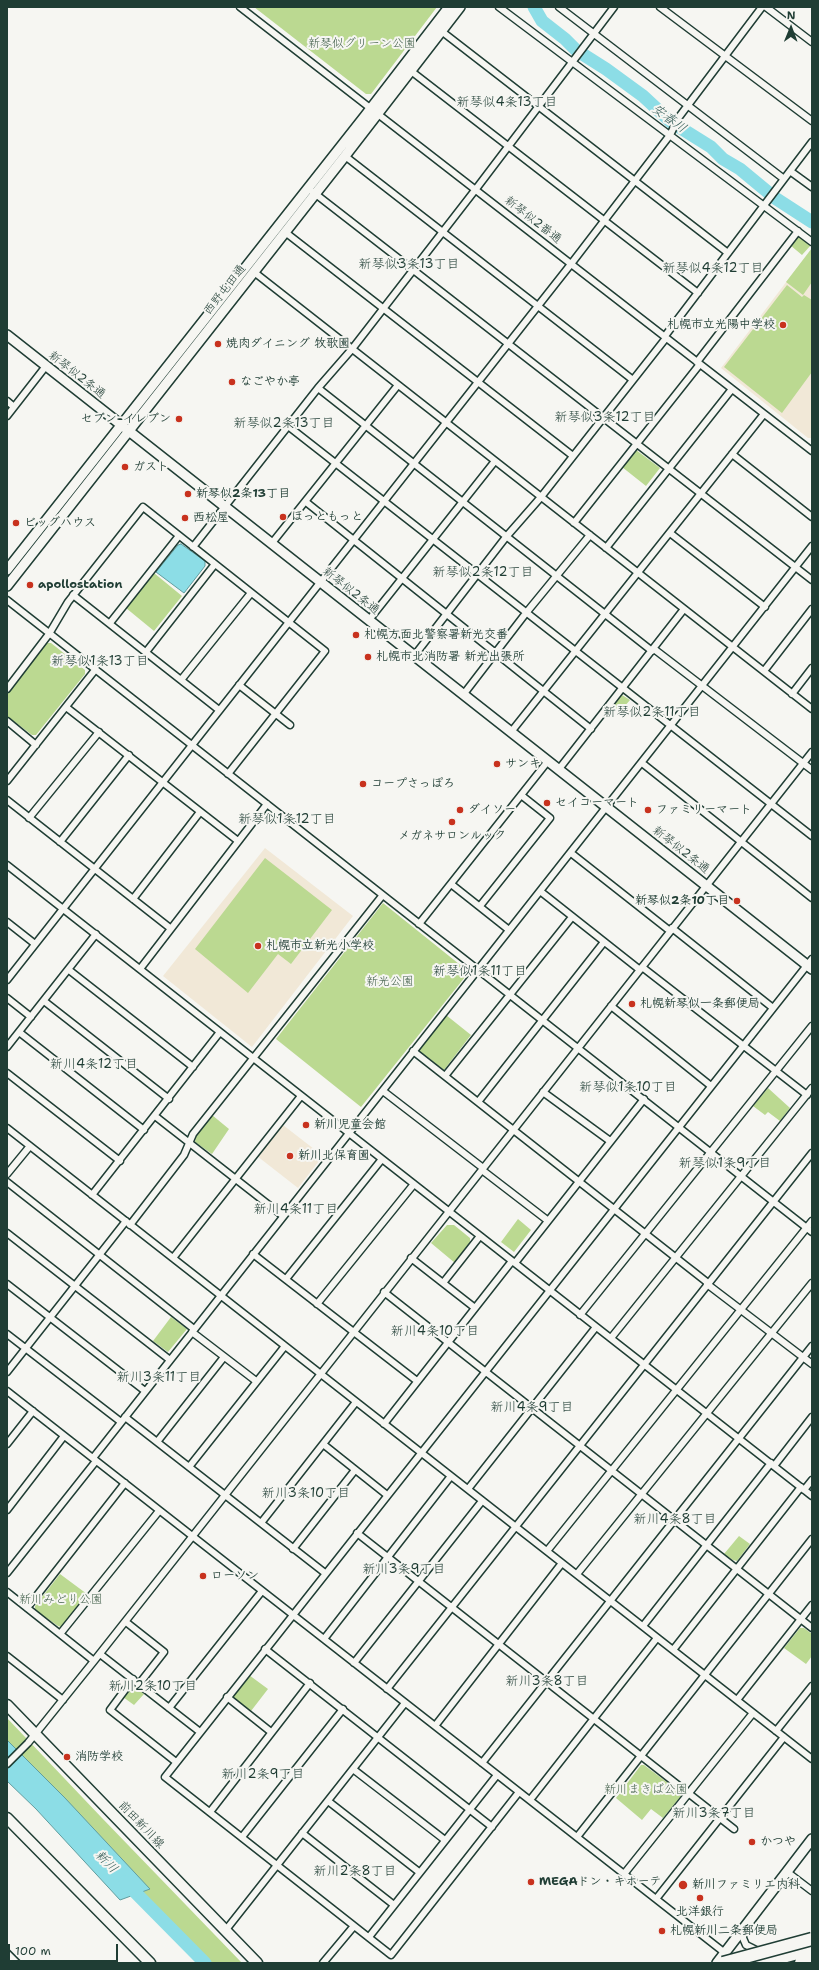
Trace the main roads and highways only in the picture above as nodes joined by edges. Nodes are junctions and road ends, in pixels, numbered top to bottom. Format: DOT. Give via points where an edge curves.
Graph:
graph roads {
  1 [pos="7,1705"];
  2 [pos="7,1818"];
  3 [pos="812,1940"];
  4 [pos="812,1949"];
  5 [pos="724,1958"];
  6 [pos="764,1959"];
  7 [pos="812,1960"];
  8 [pos="150,1963"];
  9 [pos="257,1963"];
  10 [pos="743,1963"];
  11 [pos="801,1963"];
  1 -- 9 [label="main road, 前田新川線"];
  2 -- 8 [label="main road"];
  3 -- 5 [label="highway, bridge"];
  3 -- 6 [label="highway"];
  4 -- 6 [label="highway"];
  6 -- 10 [label="highway"];
  7 -- 11 [label="highway"];
}
